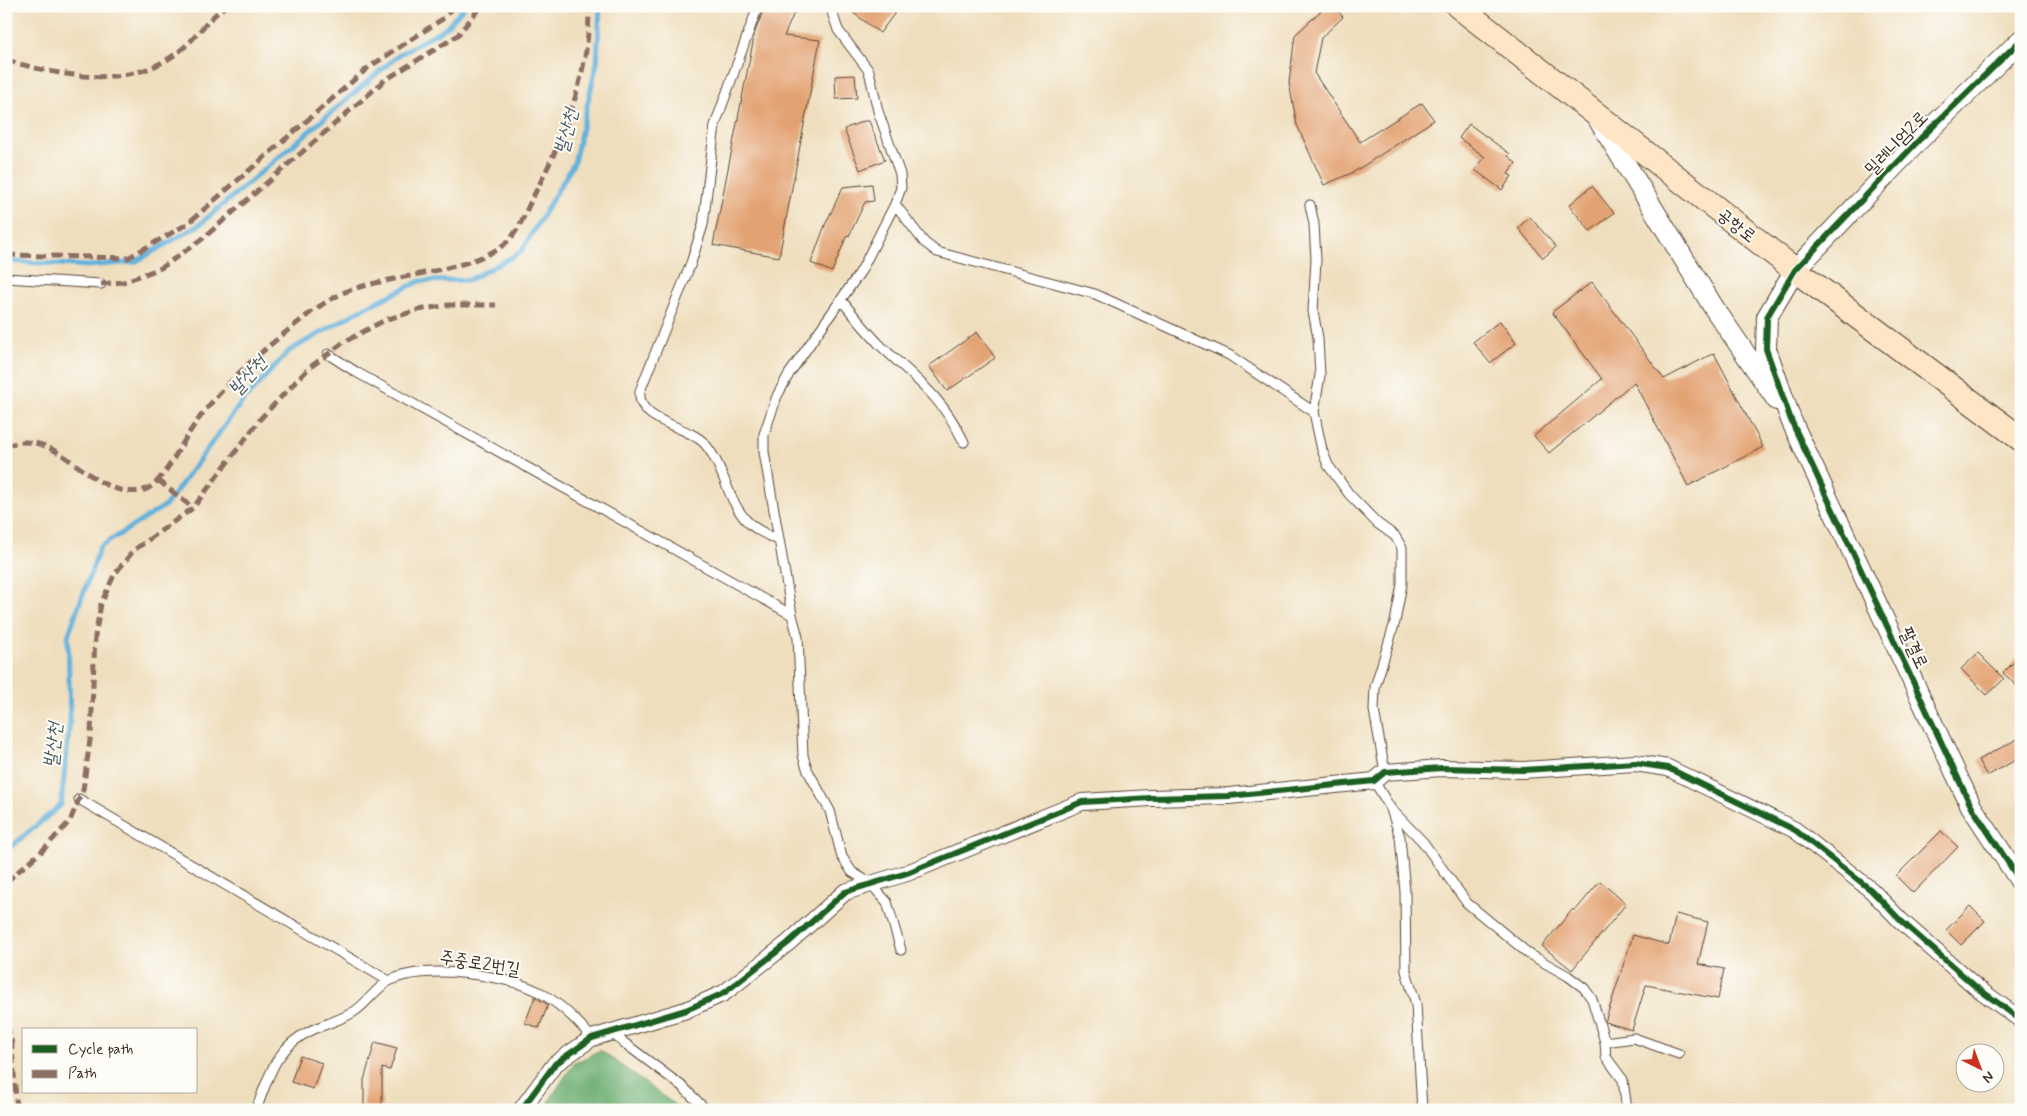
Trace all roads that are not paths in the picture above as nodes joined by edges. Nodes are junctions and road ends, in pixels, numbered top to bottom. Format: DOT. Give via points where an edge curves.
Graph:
graph roads {
  1 [pos="758,6"];
  2 [pos="830,6"];
  3 [pos="1458,6"];
  4 [pos="2021,40"];
  5 [pos="1596,115"];
  6 [pos="895,204"];
  7 [pos="1310,205"];
  8 [pos="1795,270"];
  9 [pos="6,278"];
  10 [pos="101,284"];
  11 [pos="842,301"];
  12 [pos="328,354"];
  13 [pos="1314,412"];
  14 [pos="1791,420"];
  15 [pos="2021,438"];
  16 [pos="964,442"];
  17 [pos="778,540"];
  18 [pos="792,615"];
  19 [pos="1379,776"];
  20 [pos="79,799"];
  21 [pos="1391,809"];
  22 [pos="2021,882"];
  23 [pos="870,883"];
  24 [pos="901,950"];
  25 [pos="390,981"];
  26 [pos="2021,1020"];
  27 [pos="611,1033"];
  28 [pos="592,1038"];
  29 [pos="1605,1042"];
  30 [pos="1679,1054"];
  31 [pos="256,1110"];
  32 [pos="521,1110"];
  33 [pos="706,1110"];
  34 [pos="1422,1110"];
  35 [pos="1627,1110"];
  1 -- 17 [label="lane" via="715,125 702,224 693,256 639,400 646,411 702,441 714,455 735,504 746,520"];
  2 -- 6 [label="lane" via="838,30 869,71 878,111 900,174 901,188"];
  3 -- 5 [label="main road, 공항로"];
  4 -- 8 [label="street, 밀레니엄2로"];
  5 -- 8 [label="main road, 공항로"];
  5 -- 14 [label="street" via="1714,308"];
  6 -- 11 [label="lane" via="862,271"];
  6 -- 13 [label="lane" via="924,242 937,252 1095,294 1228,355"];
  7 -- 13 [label="lane" via="1315,233 1313,311 1320,375"];
  8 -- 14 [label="street, 밀레니엄2로" via="1767,317 1766,349"];
  8 -- 15 [label="main road, 공항로"];
  9 -- 10 [label="lane"];
  11 -- 16 [label="lane" via="882,347 917,378 952,417"];
  11 -- 17 [label="lane" via="789,374 777,396 764,434"];
  12 -- 18 [label="lane"];
  13 -- 19 [label="lane" via="1328,465 1349,494 1377,523 1395,536 1402,548 1402,584 1395,622 1375,687"];
  14 -- 22 [label="street, 팔결로" via="1971,806"];
  17 -- 18 [label="lane"];
  18 -- 23 [label="lane" via="798,637 803,756 830,811 842,857 852,872"];
  19 -- 21 [label="lane"];
  19 -- 23 [label="street" via="1230,796 1082,802 908,873"];
  19 -- 26 [label="street" via="1442,768 1523,770 1635,762 1668,768 1796,830 1871,890 1976,987"];
  20 -- 25 [label="lane"];
  21 -- 29 [label="lane" via="1423,842 1467,903 1529,954 1584,988 1592,999"];
  21 -- 34 [label="lane" via="1400,837 1405,892 1406,972 1416,1004"];
  23 -- 24 [label="lane" via="887,902"];
  23 -- 27 [label="street" via="845,892 788,943 724,993 686,1010"];
  25 -- 28 [label="lane, 주중로2번길" via="416,973 445,971 512,982 540,992 568,1010"];
  25 -- 31 [label="lane, 주중로2번길" via="354,1012 308,1032 286,1046 276,1059"];
  27 -- 28 [label="street"];
  27 -- 33 [label="lane" via="683,1087"];
  28 -- 32 [label="street" via="555,1064"];
  29 -- 30 [label="lane" via="1634,1038"];
  29 -- 35 [label="lane" via="1606,1057 1623,1080"];
}
